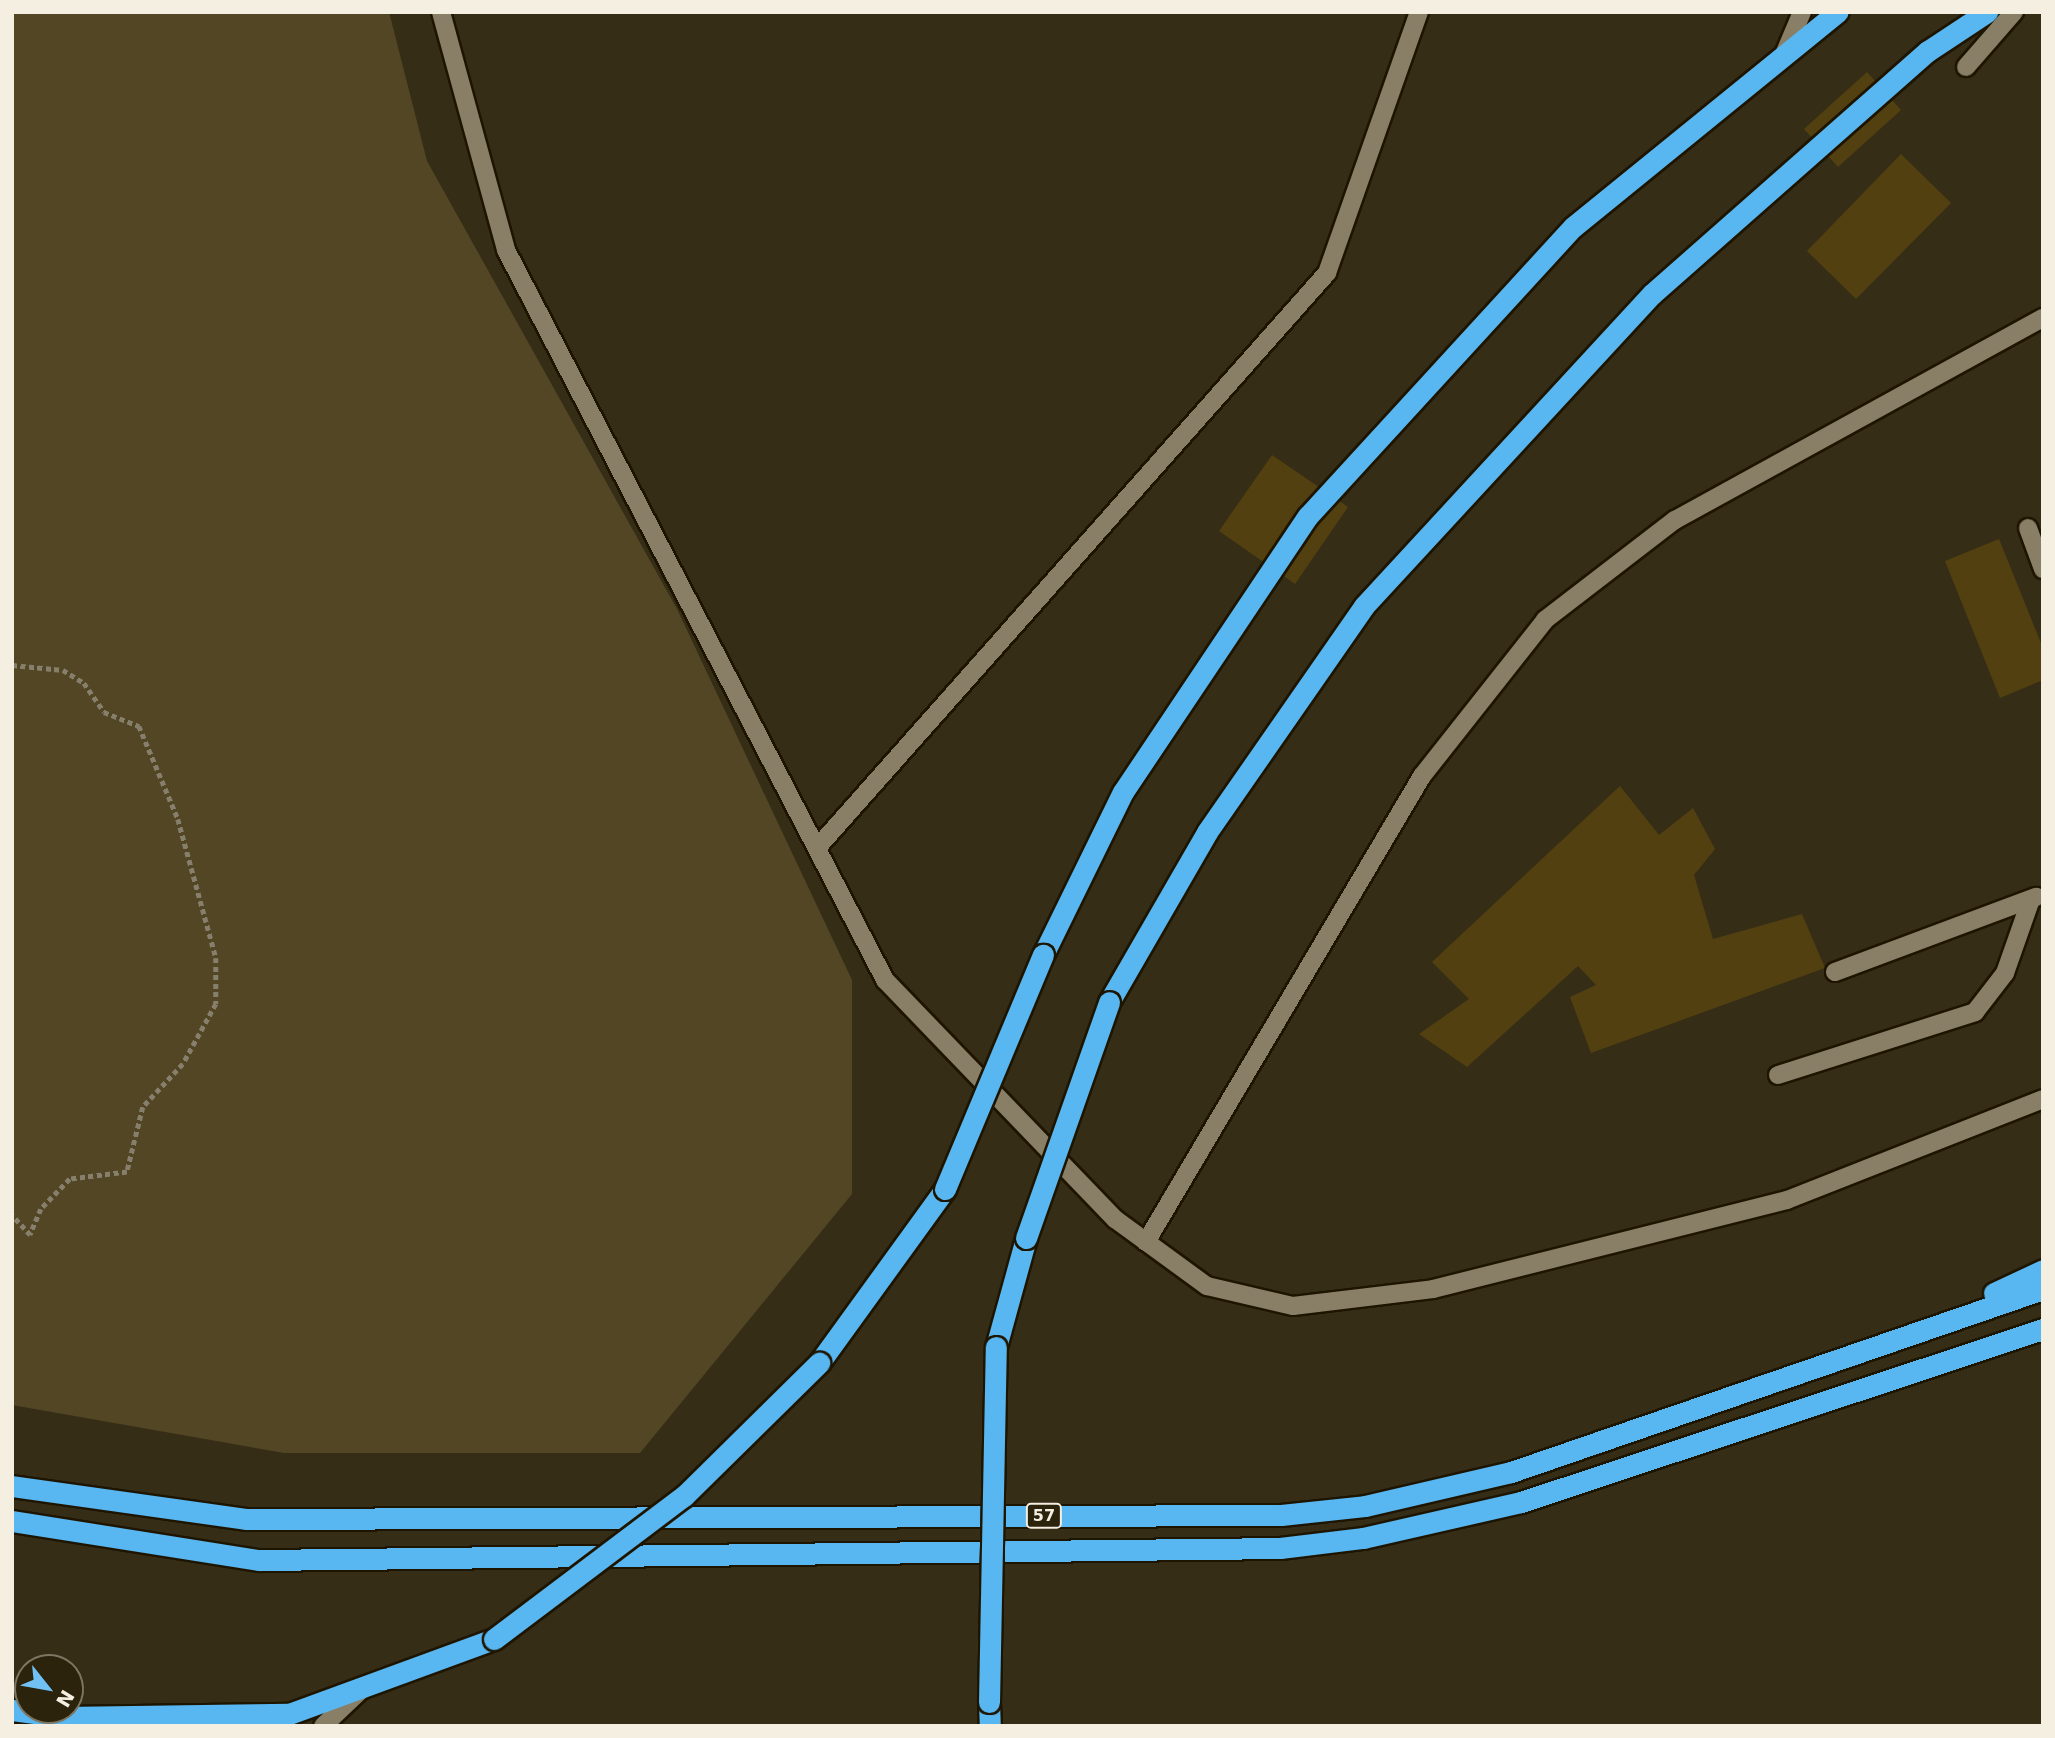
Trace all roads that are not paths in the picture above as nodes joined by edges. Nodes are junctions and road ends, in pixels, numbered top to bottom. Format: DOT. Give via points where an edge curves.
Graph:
graph roads {
  1 [pos="441,12"];
  2 [pos="1419,12"];
  3 [pos="1802,12"];
  4 [pos="1838,12"];
  5 [pos="1987,12"];
  6 [pos="2014,12"];
  7 [pos="1783,57"];
  8 [pos="1966,67"];
  9 [pos="2043,318"];
  10 [pos="2028,528"];
  11 [pos="2043,569"];
  12 [pos="817,848"];
  13 [pos="2037,897"];
  14 [pos="1835,972"];
  15 [pos="1778,1075"];
  16 [pos="2043,1100"];
  17 [pos="1146,1241"];
  18 [pos="2043,1270"];
  19 [pos="2043,1289"];
  20 [pos="2043,1329"];
  21 [pos="1911,1334"];
  22 [pos="12,1486"];
  23 [pos="12,1521"];
  24 [pos="364,1687"];
  25 [pos="12,1710"];
  26 [pos="281,1720"];
  27 [pos="323,1726"];
  28 [pos="990,1726"];
  1 -- 12 [label="street" via="506,250"];
  2 -- 12 [label="street" via="1327,272"];
  3 -- 7 [label="street"];
  4 -- 7 [label="highway"];
  5 -- 28 [label="highway, bridge" via="1928,51 1651,294 1364,606 1208,832 1108,1002 1026,1238 996,1347"];
  6 -- 8 [label="street"];
  7 -- 24 [label="highway, bridge" via="1573,227 1308,516 1123,792 1043,955 944,1189 819,1363 684,1496 494,1639"];
  9 -- 17 [label="street" via="1675,520 1545,620 1422,776"];
  10 -- 11 [label="street"];
  12 -- 17 [label="street" via="885,980 1115,1219"];
  13 -- 14 [label="street"];
  13 -- 15 [label="street" via="2005,973 1975,1012"];
  16 -- 17 [label="street" via="1787,1200 1433,1289 1293,1306 1207,1286"];
  18 -- 21 [label="highway"];
  19 -- 21 [label="highway, 57"];
  20 -- 23 [label="highway, 57" via="1521,1502 1363,1538 1280,1548 259,1560"];
  21 -- 22 [label="highway, 57" via="1511,1472 1365,1506 1282,1516 246,1519"];
  24 -- 26 [label="highway"];
  24 -- 27 [label="street"];
  25 -- 26 [label="highway" via="62,1717"];
}
